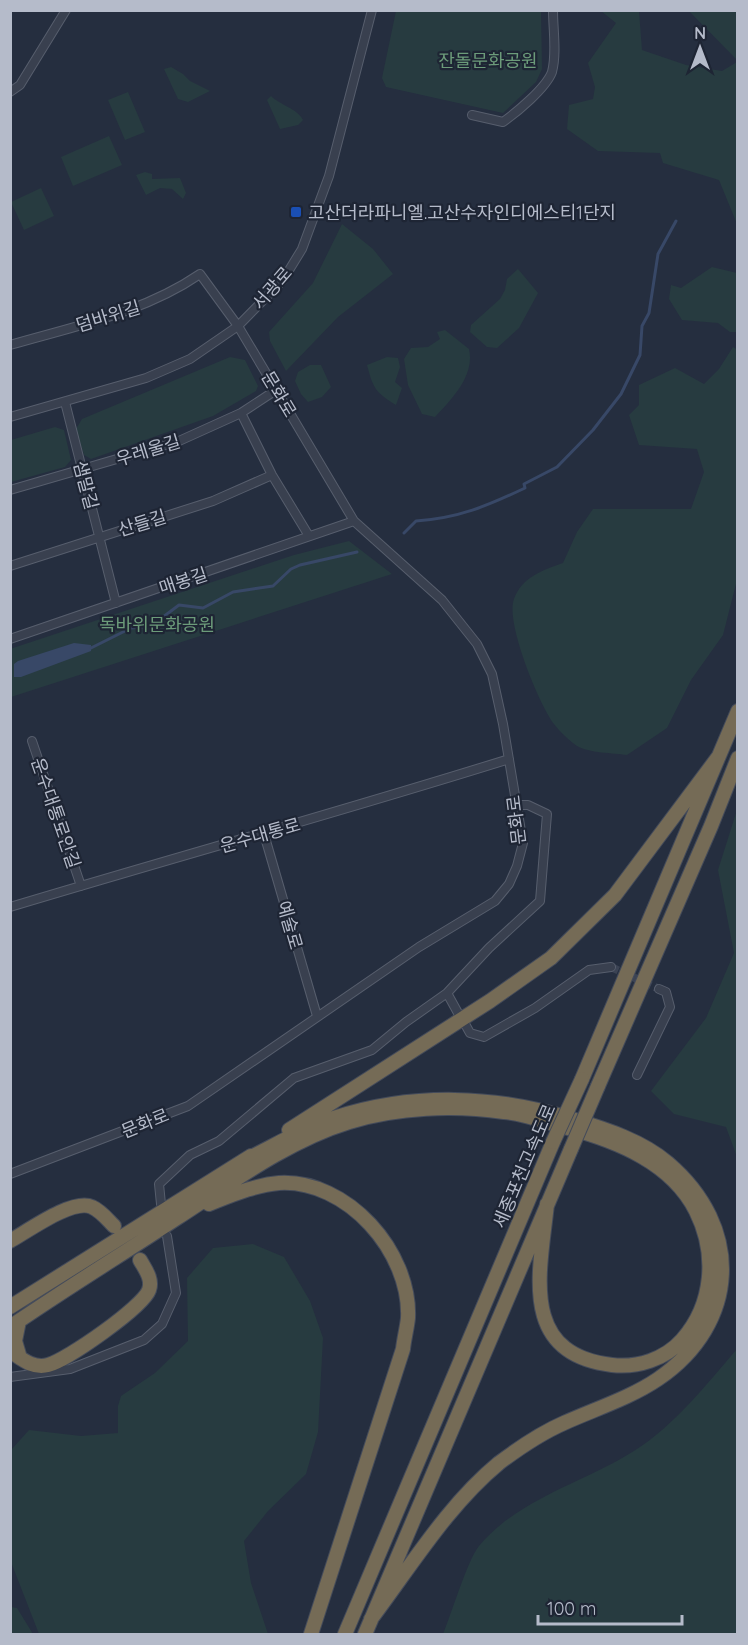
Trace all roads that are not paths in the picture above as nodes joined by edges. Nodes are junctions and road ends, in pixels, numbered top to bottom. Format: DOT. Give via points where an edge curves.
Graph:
graph roads {
  1 [pos="66,10"];
  2 [pos="372,10"];
  3 [pos="553,10"];
  4 [pos="10,93"];
  5 [pos="472,115"];
  6 [pos="200,274"];
  7 [pos="238,326"];
  8 [pos="10,345"];
  9 [pos="276,390"];
  10 [pos="65,402"];
  11 [pos="241,413"];
  12 [pos="10,417"];
  13 [pos="81,469"];
  14 [pos="272,475"];
  15 [pos="10,490"];
  16 [pos="354,521"];
  17 [pos="309,536"];
  18 [pos="100,537"];
  19 [pos="10,566"];
  20 [pos="116,603"];
  21 [pos="10,639"];
  22 [pos="738,711"];
  23 [pos="32,741"];
  24 [pos="719,756"];
  25 [pos="738,758"];
  26 [pos="508,759"];
  27 [pos="515,805"];
  28 [pos="264,834"];
  29 [pos="81,886"];
  30 [pos="10,907"];
  31 [pos="611,967"];
  32 [pos="659,989"];
  33 [pos="447,993"];
  34 [pos="458,1013"];
  35 [pos="317,1016"];
  36 [pos="465,1024"];
  37 [pos="637,1075"];
  38 [pos="245,1160"];
  39 [pos="10,1174"];
  40 [pos="161,1204"];
  41 [pos="547,1204"];
  42 [pos="177,1218"];
  43 [pos="114,1226"];
  44 [pos="167,1236"];
  45 [pos="10,1241"];
  46 [pos="140,1260"];
  47 [pos="13,1303"];
  48 [pos="15,1324"];
  49 [pos="15,1354"];
  50 [pos="10,1377"];
  51 [pos="372,1619"];
  52 [pos="311,1635"];
  53 [pos="345,1635"];
  54 [pos="365,1635"];
  1 -- 4 [label="street" via="20,85"];
  2 -- 7 [label="street, 서광로" via="329,176 302,249 283,280"];
  3 -- 5 [label="street" via="551,74 520,110 503,122"];
  6 -- 7 [label="street, 문화로"];
  6 -- 8 [label="street, 덤바위길" via="139,308"];
  7 -- 9 [label="street, 문화로"];
  7 -- 10 [label="street, 서광로" via="189,359 146,378"];
  9 -- 11 [label="street, 우레울길"];
  9 -- 16 [label="street, 문화로"];
  10 -- 12 [label="street, 서광로"];
  10 -- 13 [label="street, 샘말길"];
  11 -- 13 [label="street, 우레울길" via="179,441"];
  11 -- 14 [label="street"];
  13 -- 15 [label="street, 우레울길"];
  13 -- 18 [label="street, 샘말길"];
  14 -- 17 [label="street"];
  14 -- 18 [label="street, 산들길" via="213,501"];
  16 -- 17 [label="street, 매봉길"];
  16 -- 26 [label="street, 문화로" via="442,600 477,644 492,674"];
  17 -- 20 [label="street, 매봉길"];
  18 -- 19 [label="street, 산들길"];
  18 -- 20 [label="street, 샘말길"];
  20 -- 21 [label="street, 매봉길"];
  22 -- 24 [label="highway, 세종포천고속도로"];
  23 -- 29 [label="street, 운수대통로안길"];
  24 -- 38 [label="highway" via="615,895 551,958"];
  24 -- 53 [label="highway, 세종포천고속도로, bridge"];
  25 -- 41 [label="highway, 세종포천고속도로, bridge"];
  26 -- 27 [label="street, 문화로"];
  26 -- 28 [label="street, 운수대통로"];
  27 -- 33 [label="street" via="528,805 547,814 540,901"];
  27 -- 35 [label="street, 문화로" via="523,843 518,866 495,901 419,946"];
  28 -- 29 [label="street, 운수대통로"];
  28 -- 35 [label="street, 예술로"];
  29 -- 30 [label="street, 운수대통로"];
  31 -- 36 [label="street" via="589,970 484,1037 470,1033"];
  32 -- 37 [label="street" via="666,992 670,1007"];
  33 -- 34 [label="street"];
  33 -- 40 [label="street" via="372,1050 294,1078 219,1141 190,1155 159,1184"];
  35 -- 39 [label="street, 문화로" via="188,1106"];
  38 -- 47 [label="highway"];
  38 -- 51 [label="highway" via="332,1118 379,1106 442,1099 493,1101 542,1109 618,1133 666,1161 689,1182 717,1229 723,1272 716,1306 707,1331 685,1358 657,1380 560,1425 498,1464 465,1495"];
  41 -- 42 [label="highway" via="538,1292 547,1329 565,1351 591,1363 623,1367 646,1363 682,1340 699,1316 709,1286 706,1235 685,1195 659,1168 621,1146 507,1112 454,1108 405,1111 350,1122 239,1177"];
  41 -- 51 [label="highway, 세종포천고속도로"];
  42 -- 48 [label="highway"];
  42 -- 52 [label="highway" via="258,1186 281,1183 312,1187 337,1196 362,1213 389,1249 401,1278 408,1316 403,1349"];
  43 -- 45 [label="highway" via="91,1206 80,1205"];
  44 -- 50 [label="street" via="176,1293 162,1324 144,1340 70,1369"];
  46 -- 49 [label="highway" via="149,1276 149,1290 124,1317 49,1365 31,1365"];
  48 -- 49 [label="highway"];
  51 -- 54 [label="highway, 세종포천고속도로"];
}
